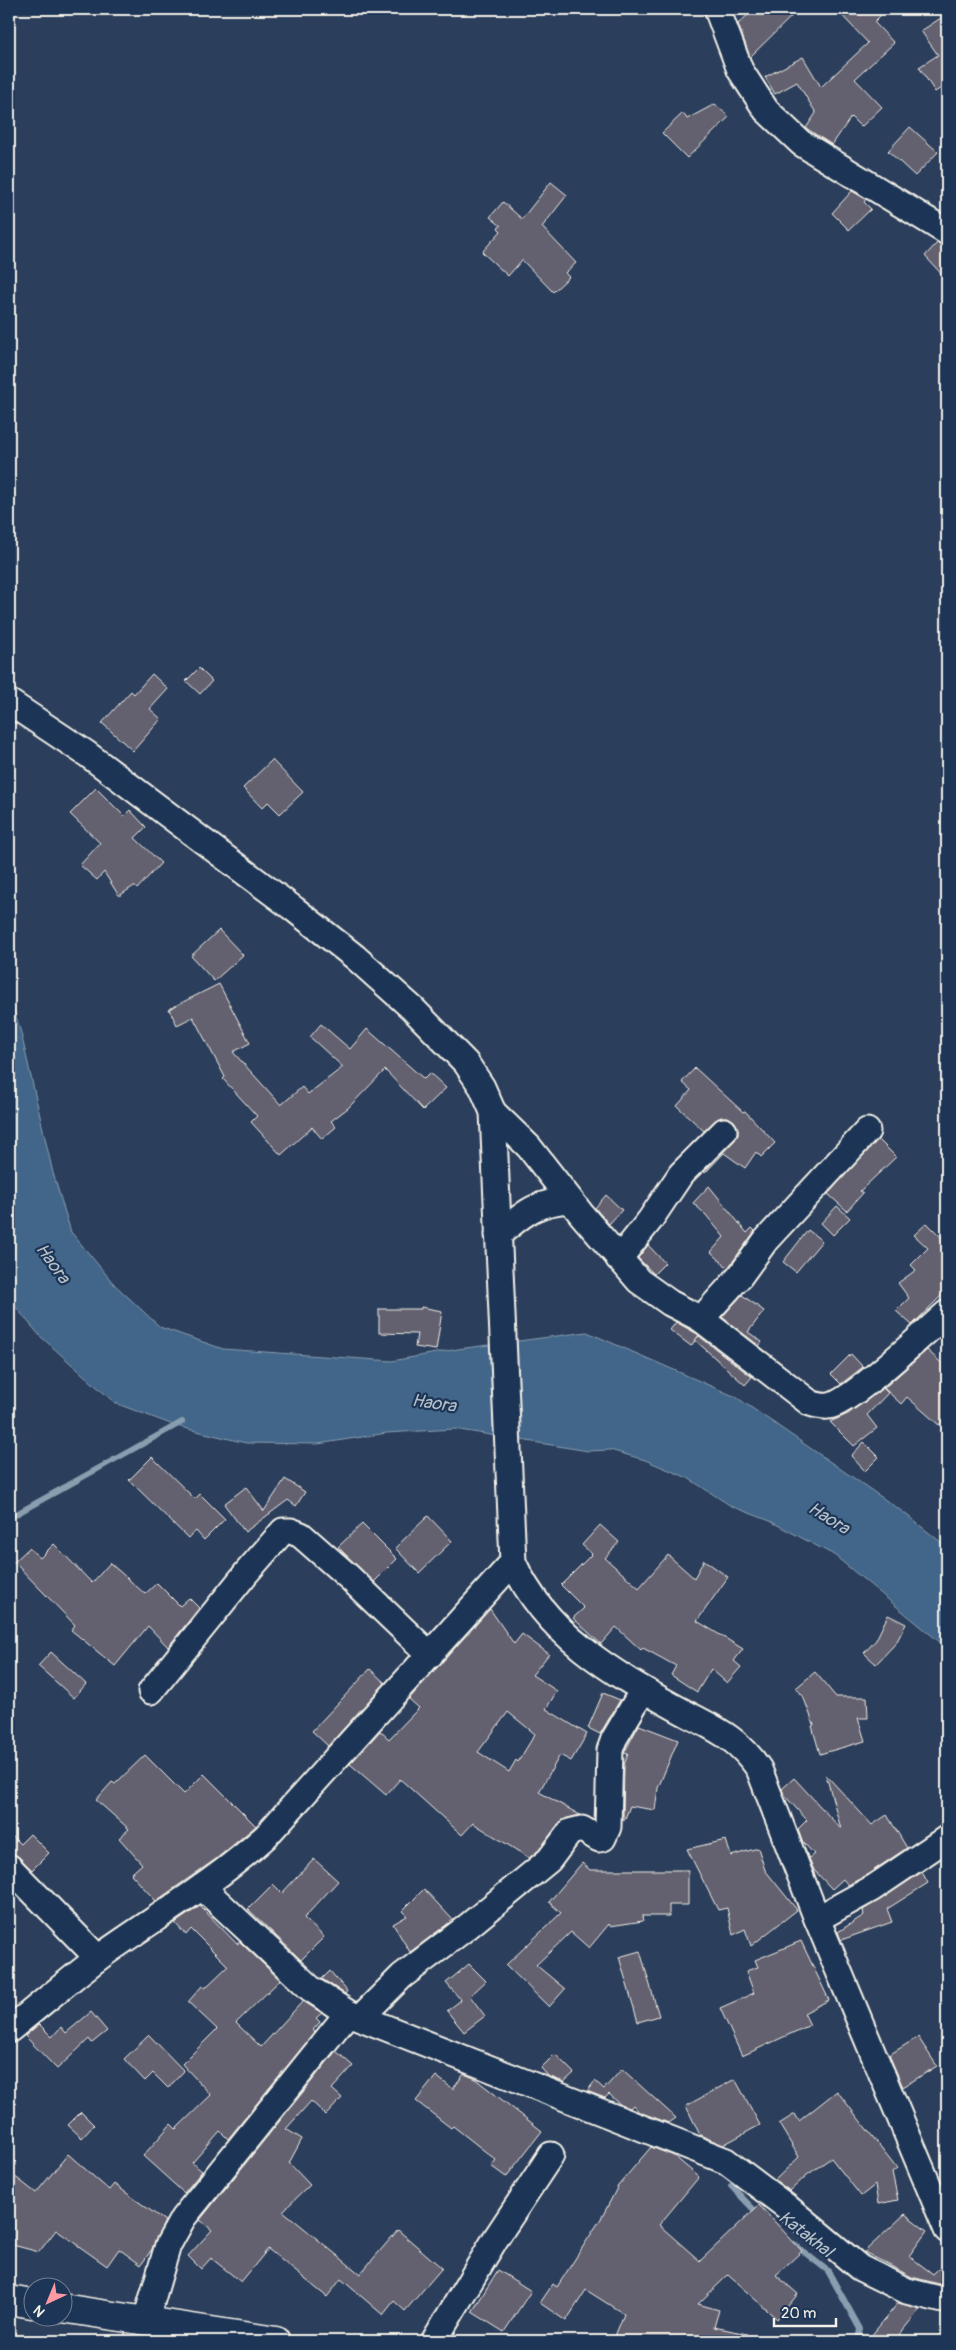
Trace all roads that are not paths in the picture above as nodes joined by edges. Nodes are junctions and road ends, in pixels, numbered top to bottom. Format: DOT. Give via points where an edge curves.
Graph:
graph roads {
  1 [pos="726,13"];
  2 [pos="947,232"];
  3 [pos="9,702"];
  4 [pos="493,1112"];
  5 [pos="724,1130"];
  6 [pos="867,1131"];
  7 [pos="570,1200"];
  8 [pos="498,1244"];
  9 [pos="619,1259"];
  10 [pos="947,1313"];
  11 [pos="702,1319"];
  12 [pos="513,1562"];
  13 [pos="430,1655"];
  14 [pos="643,1690"];
  15 [pos="151,1691"];
  16 [pos="947,1838"];
  17 [pos="9,1867"];
  18 [pos="202,1888"];
  19 [pos="817,1919"];
  20 [pos="98,1958"];
  21 [pos="354,2015"];
  22 [pos="9,2030"];
  23 [pos="551,2155"];
  24 [pos="947,2230"];
  25 [pos="9,2300"];
  26 [pos="947,2301"];
  27 [pos="22,2302"];
  28 [pos="72,2309"];
  29 [pos="146,2320"];
  30 [pos="276,2341"];
  31 [pos="434,2341"];
  1 -- 2 [label="street" via="740,70 766,110 801,143"];
  3 -- 4 [label="street" via="95,760 355,957 466,1063"];
  4 -- 7 [label="street" via="530,1147"];
  4 -- 8 [label="street"];
  5 -- 9 [label="street" via="681,1174"];
  6 -- 11 [label="street" via="766,1240"];
  7 -- 8 [label="street" via="536,1206"];
  7 -- 9 [label="street"];
  8 -- 12 [label="street"];
  9 -- 11 [label="street" via="651,1291"];
  10 -- 11 [label="street" via="879,1373 842,1401 830,1406 810,1403"];
  12 -- 13 [label="street"];
  12 -- 14 [label="street" via="524,1586 565,1636"];
  13 -- 15 [label="street" via="301,1535 283,1531"];
  13 -- 18 [label="street" via="265,1837"];
  14 -- 19 [label="street" via="730,1737 747,1751 759,1769"];
  14 -- 21 [label="street" via="610,1750 608,1827 604,1838 598,1839 582,1829 570,1832 549,1860"];
  16 -- 19 [label="street" via="873,1888"];
  17 -- 20 [label="street"];
  18 -- 20 [label="street"];
  18 -- 21 [label="street" via="311,1989"];
  19 -- 24 [label="street"];
  20 -- 22 [label="street"];
  21 -- 26 [label="street" via="726,2160 860,2268 907,2291"];
  21 -- 29 [label="street" via="183,2218 168,2245"];
  23 -- 31 [label="street"];
  25 -- 27 [label="main road"];
  28 -- 29 [label="main road"];
  29 -- 30 [label="main road"];
}
